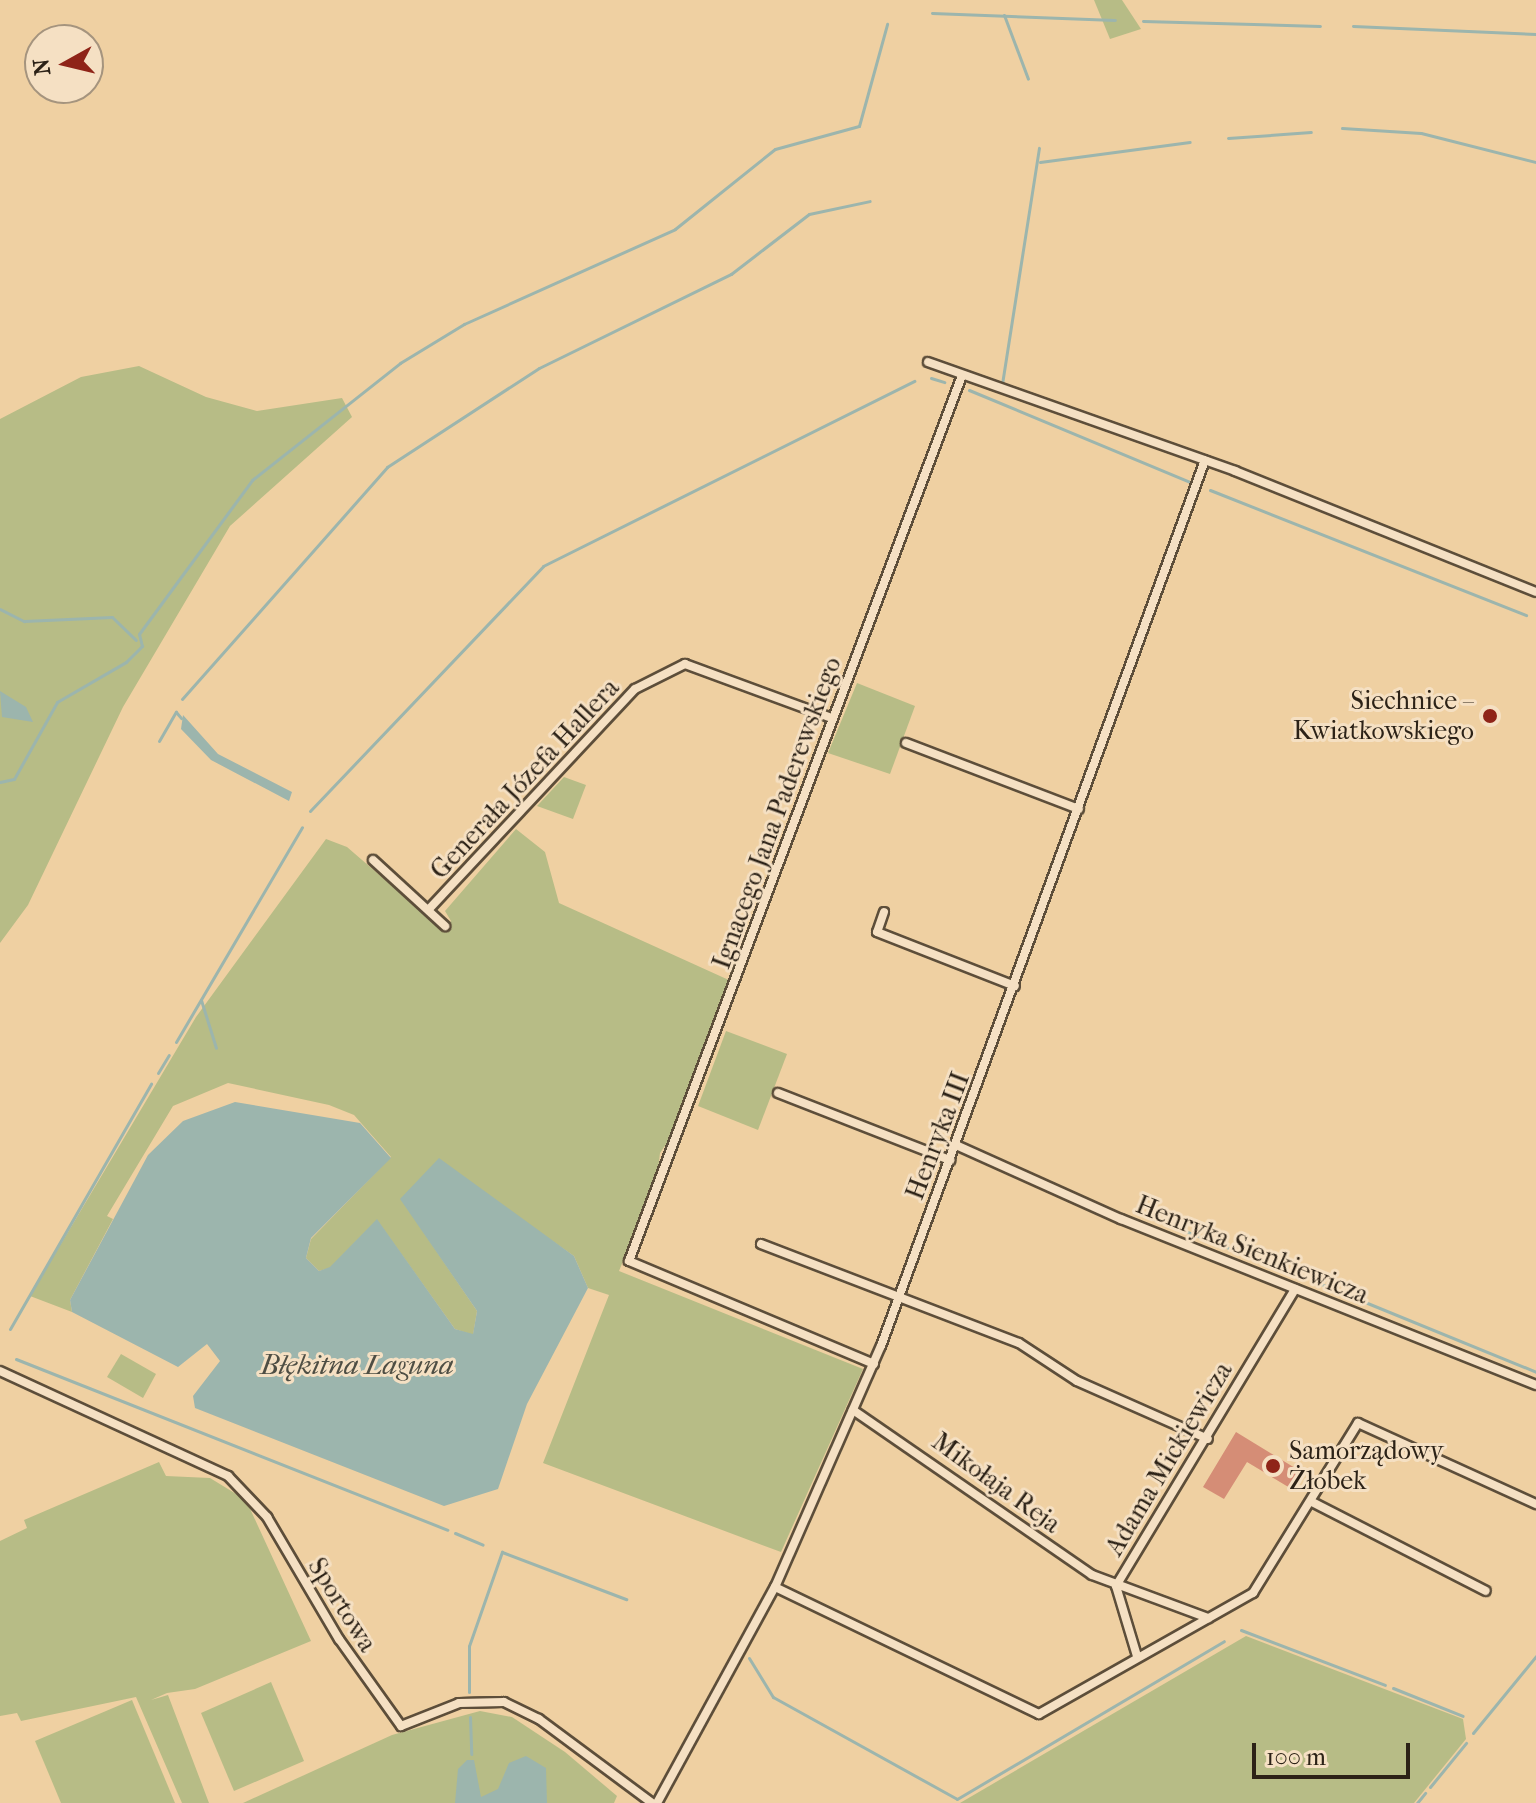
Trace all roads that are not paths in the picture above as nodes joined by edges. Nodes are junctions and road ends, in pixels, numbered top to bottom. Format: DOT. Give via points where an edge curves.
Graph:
graph roads {
  1 [pos="928,362"];
  2 [pos="961,378"];
  3 [pos="1205,460"];
  4 [pos="1536,592"];
  5 [pos="832,718"];
  6 [pos="906,743"];
  7 [pos="1079,809"];
  8 [pos="373,860"];
  9 [pos="429,909"];
  10 [pos="884,912"];
  11 [pos="445,926"];
  12 [pos="1015,986"];
  13 [pos="778,1093"];
  14 [pos="956,1145"];
  15 [pos="950,1160"];
  16 [pos="761,1244"];
  17 [pos="1295,1289"];
  18 [pos="900,1296"];
  19 [pos="874,1364"];
  20 [pos="0,1371"];
  21 [pos="1536,1385"];
  22 [pos="853,1410"];
  23 [pos="1208,1439"];
  24 [pos="1312,1502"];
  25 [pos="1536,1504"];
  26 [pos="1116,1586"];
  27 [pos="775,1587"];
  28 [pos="1486,1591"];
  29 [pos="1208,1618"];
  30 [pos="1137,1656"];
  31 [pos="654,1803"];
  1 -- 2 [label="street"];
  2 -- 3 [label="street"];
  2 -- 5 [label="street, Ignacego Jana Paderewskiego"];
  3 -- 4 [label="street"];
  3 -- 7 [label="street, Henryka III"];
  5 -- 9 [label="street, Generała Józefa Hallera" via="685,664 635,689"];
  5 -- 19 [label="street, Ignacego Jana Paderewskiego" via="629,1261"];
  6 -- 7 [label="street"];
  7 -- 12 [label="street, Henryka III"];
  8 -- 9 [label="street"];
  9 -- 11 [label="street"];
  10 -- 12 [label="street" via="877,932"];
  12 -- 14 [label="street, Henryka III"];
  13 -- 15 [label="street"];
  14 -- 15 [label="street, Henryka III"];
  14 -- 17 [label="street, Henryka Sienkiewicza"];
  15 -- 18 [label="street, Henryka III"];
  16 -- 18 [label="street"];
  17 -- 21 [label="street, Henryka Sienkiewicza"];
  17 -- 23 [label="street, Adama Mickiewicza"];
  18 -- 19 [label="street, Henryka III"];
  18 -- 23 [label="street" via="1019,1343 1077,1381"];
  19 -- 22 [label="street, Henryka III"];
  20 -- 31 [label="street, Sportowa" via="228,1476 267,1517 319,1608 401,1726 459,1703 504,1702 539,1719"];
  22 -- 26 [label="street, Mikołaja Reja" via="1092,1575"];
  22 -- 27 [label="street, Henryka III"];
  23 -- 26 [label="street, Adama Mickiewicza"];
  24 -- 25 [label="street" via="1358,1423"];
  24 -- 28 [label="street"];
  24 -- 29 [label="street" via="1259,1587"];
  26 -- 29 [label="street, Mikołaja Reja"];
  26 -- 30 [label="street, Adama Mickiewicza"];
  27 -- 30 [label="street" via="1031,1715 1045,1713"];
  27 -- 31 [label="street, Henryka III"];
  29 -- 30 [label="street"];
}
